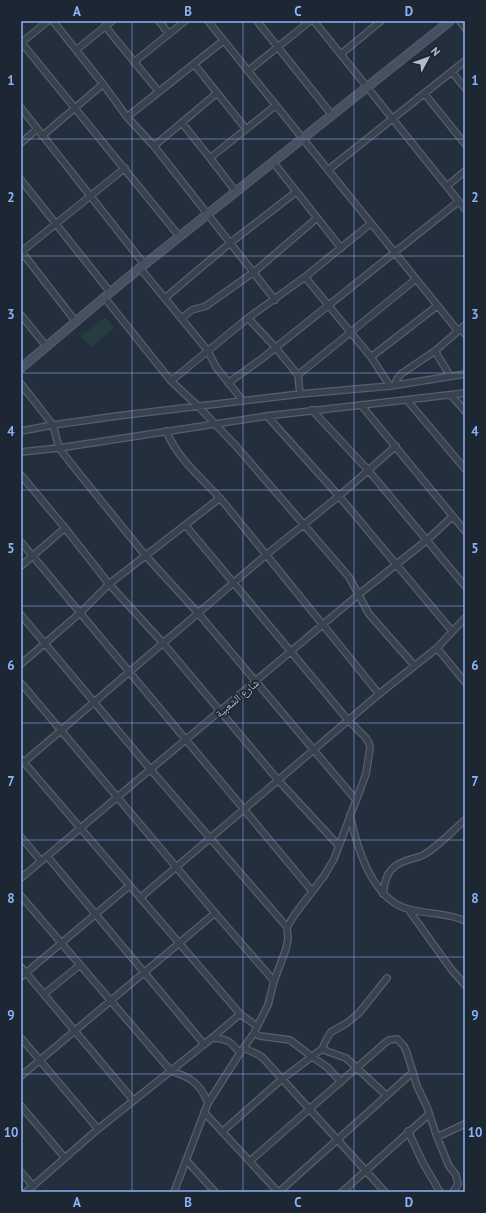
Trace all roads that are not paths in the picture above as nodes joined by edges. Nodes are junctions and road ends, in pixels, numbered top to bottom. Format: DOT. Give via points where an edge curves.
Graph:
graph roads {
  1 [pos="48,21"];
  2 [pos="53,21"];
  3 [pos="112,21"];
  4 [pos="159,21"];
  5 [pos="185,21"];
  6 [pos="208,21"];
  7 [pos="257,21"];
  8 [pos="310,21"];
  9 [pos="314,21"];
  10 [pos="369,21"];
  11 [pos="381,21"];
  12 [pos="450,21"];
  13 [pos="460,21"];
  14 [pos="105,26"];
  15 [pos="374,27"];
  16 [pos="465,28"];
  17 [pos="169,34"];
  18 [pos="223,41"];
  19 [pos="21,42"];
  20 [pos="278,47"];
  21 [pos="76,50"];
  22 [pos="341,54"];
  23 [pos="465,61"];
  24 [pos="134,62"];
  25 [pos="194,64"];
  26 [pos="248,71"];
  27 [pos="452,72"];
  28 [pos="103,84"];
  29 [pos="368,87"];
  30 [pos="465,88"];
  31 [pos="159,92"];
  32 [pos="217,93"];
  33 [pos="424,93"];
  34 [pos="275,106"];
  35 [pos="21,108"];
  36 [pos="74,108"];
  37 [pos="332,115"];
  38 [pos="127,117"];
  39 [pos="393,119"];
  40 [pos="182,123"];
  41 [pos="37,129"];
  42 [pos="246,129"];
  43 [pos="42,136"];
  44 [pos="302,138"];
  45 [pos="21,143"];
  46 [pos="465,144"];
  47 [pos="154,146"];
  48 [pos="210,158"];
  49 [pos="273,162"];
  50 [pos="125,168"];
  51 [pos="328,170"];
  52 [pos="465,171"];
  53 [pos="21,180"];
  54 [pos="446,186"];
  55 [pos="236,192"];
  56 [pos="296,192"];
  57 [pos="90,196"];
  58 [pos="459,201"];
  59 [pos="465,209"];
  60 [pos="207,214"];
  61 [pos="317,218"];
  62 [pos="56,224"];
  63 [pos="370,224"];
  64 [pos="179,236"];
  65 [pos="230,243"];
  66 [pos="341,248"];
  67 [pos="21,251"];
  68 [pos="394,252"];
  69 [pos="142,266"];
  70 [pos="254,272"];
  71 [pos="306,277"];
  72 [pos="416,279"];
  73 [pos="107,294"];
  74 [pos="165,298"];
  75 [pos="275,300"];
  76 [pos="328,304"];
  77 [pos="437,306"];
  78 [pos="21,314"];
  79 [pos="182,318"];
  80 [pos="248,318"];
  81 [pos="76,322"];
  82 [pos="461,328"];
  83 [pos="350,332"];
  84 [pos="465,334"];
  85 [pos="46,346"];
  86 [pos="275,347"];
  87 [pos="208,351"];
  88 [pos="434,351"];
  89 [pos="371,357"];
  90 [pos="21,368"];
  91 [pos="465,374"];
  92 [pos="298,375"];
  93 [pos="450,376"];
  94 [pos="171,382"];
  95 [pos="228,382"];
  96 [pos="21,384"];
  97 [pos="393,385"];
  98 [pos="465,393"];
  99 [pos="300,394"];
  100 [pos="452,394"];
  101 [pos="407,400"];
  102 [pos="243,401"];
  103 [pos="361,405"];
  104 [pos="199,407"];
  105 [pos="312,410"];
  106 [pos="465,411"];
  107 [pos="267,416"];
  108 [pos="214,423"];
  109 [pos="53,424"];
  110 [pos="21,431"];
  111 [pos="166,431"];
  112 [pos="396,446"];
  113 [pos="59,448"];
  114 [pos="21,452"];
  115 [pos="465,469"];
  116 [pos="368,470"];
  117 [pos="21,475"];
  118 [pos="339,496"];
  119 [pos="220,498"];
  120 [pos="452,516"];
  121 [pos="303,524"];
  122 [pos="186,526"];
  123 [pos="65,528"];
  124 [pos="464,528"];
  125 [pos="427,540"];
  126 [pos="21,542"];
  127 [pos="145,555"];
  128 [pos="266,555"];
  129 [pos="33,556"];
  130 [pos="396,565"];
  131 [pos="21,566"];
  132 [pos="233,583"];
  133 [pos="109,584"];
  134 [pos="465,586"];
  135 [pos="358,595"];
  136 [pos="80,613"];
  137 [pos="198,613"];
  138 [pos="21,615"];
  139 [pos="465,618"];
  140 [pos="323,625"];
  141 [pos="452,631"];
  142 [pos="163,643"];
  143 [pos="44,644"];
  144 [pos="436,648"];
  145 [pos="291,652"];
  146 [pos="21,664"];
  147 [pos="414,665"];
  148 [pos="129,672"];
  149 [pos="256,682"];
  150 [pos="465,682"];
  151 [pos="21,683"];
  152 [pos="379,694"];
  153 [pos="94,702"];
  154 [pos="220,711"];
  155 [pos="348,720"];
  156 [pos="61,730"];
  157 [pos="186,740"];
  158 [pos="313,750"];
  159 [pos="22,760"];
  160 [pos="151,770"];
  161 [pos="278,780"];
  162 [pos="118,797"];
  163 [pos="356,800"];
  164 [pos="244,809"];
  165 [pos="350,815"];
  166 [pos="465,820"];
  167 [pos="80,829"];
  168 [pos="21,837"];
  169 [pos="210,838"];
  170 [pos="338,846"];
  171 [pos="47,856"];
  172 [pos="41,861"];
  173 [pos="176,867"];
  174 [pos="21,878"];
  175 [pos="129,886"];
  176 [pos="312,891"];
  177 [pos="383,894"];
  178 [pos="21,896"];
  179 [pos="140,898"];
  180 [pos="408,909"];
  181 [pos="215,913"];
  182 [pos="95,915"];
  183 [pos="465,921"];
  184 [pos="288,927"];
  185 [pos="61,943"];
  186 [pos="179,943"];
  187 [pos="80,965"];
  188 [pos="21,967"];
  189 [pos="26,973"];
  190 [pos="144,973"];
  191 [pos="21,977"];
  192 [pos="387,978"];
  193 [pos="274,981"];
  194 [pos="465,985"];
  195 [pos="44,994"];
  196 [pos="111,1001"];
  197 [pos="240,1014"];
  198 [pos="257,1026"];
  199 [pos="74,1031"];
  200 [pos="254,1033"];
  201 [pos="21,1038"];
  202 [pos="212,1038"];
  203 [pos="204,1044"];
  204 [pos="244,1048"];
  205 [pos="322,1049"];
  206 [pos="240,1053"];
  207 [pos="311,1056"];
  208 [pos="40,1060"];
  209 [pos="357,1068"];
  210 [pos="171,1071"];
  211 [pos="413,1072"];
  212 [pos="21,1076"];
  213 [pos="282,1079"];
  214 [pos="341,1082"];
  215 [pos="386,1095"];
  216 [pos="133,1100"];
  217 [pos="208,1103"];
  218 [pos="21,1106"];
  219 [pos="309,1109"];
  220 [pos="204,1112"];
  221 [pos="429,1114"];
  222 [pos="465,1124"];
  223 [pos="98,1129"];
  224 [pos="223,1131"];
  225 [pos="408,1131"];
  226 [pos="437,1137"];
  227 [pos="337,1140"];
  228 [pos="65,1158"];
  229 [pos="186,1160"];
  230 [pos="250,1161"];
  231 [pos="366,1171"];
  232 [pos="21,1172"];
  233 [pos="33,1186"];
  234 [pos="26,1192"];
  235 [pos="174,1192"];
  236 [pos="215,1192"];
  237 [pos="278,1192"];
  238 [pos="342,1192"];
  239 [pos="385,1192"];
  240 [pos="440,1192"];
  241 [pos="453,1192"];
  1 -- 19 [label="street"];
  2 -- 21 [label="street"];
  3 -- 14 [label="street"];
  4 -- 17 [label="street"];
  5 -- 17 [label="street"];
  6 -- 18 [label="street"];
  7 -- 20 [label="street"];
  8 -- 20 [label="street"];
  9 -- 22 [label="street"];
  10 -- 15 [label="street"];
  11 -- 15 [label="street"];
  12 -- 29 [label="street"];
  13 -- 16 [label="street"];
  14 -- 21 [label="street"];
  14 -- 24 [label="street"];
  15 -- 22 [label="street"];
  17 -- 24 [label="street"];
  18 -- 25 [label="street"];
  18 -- 26 [label="street"];
  19 -- 36 [label="street"];
  20 -- 26 [label="street"];
  20 -- 37 [label="street"];
  21 -- 28 [label="street"];
  22 -- 29 [label="street"];
  23 -- 27 [label="street"];
  24 -- 31 [label="street"];
  25 -- 31 [label="street"];
  25 -- 32 [label="street"];
  26 -- 34 [label="street"];
  27 -- 30 [label="street"];
  27 -- 33 [label="street"];
  28 -- 36 [label="street"];
  28 -- 38 [label="street"];
  29 -- 37 [label="street"];
  29 -- 39 [label="street"];
  31 -- 38 [label="street"];
  32 -- 40 [label="street"];
  32 -- 42 [label="street"];
  33 -- 39 [label="street"];
  33 -- 46 [label="street"];
  34 -- 42 [label="street"];
  34 -- 44 [label="street"];
  35 -- 41 [label="street"];
  36 -- 43 [label="street"];
  36 -- 50 [label="street"];
  37 -- 44 [label="street"];
  38 -- 47 [label="street"];
  39 -- 51 [label="street"];
  39 -- 54 [label="street"];
  40 -- 47 [label="street"];
  40 -- 48 [label="street"];
  41 -- 43 [label="street"];
  41 -- 45 [label="street"];
  42 -- 48 [label="street"];
  43 -- 57 [label="street"];
  44 -- 49 [label="street"];
  44 -- 51 [label="street"];
  47 -- 60 [label="street"];
  48 -- 55 [label="street"];
  49 -- 55 [label="street"];
  49 -- 56 [label="street"];
  50 -- 57 [label="street"];
  50 -- 64 [label="street"];
  51 -- 63 [label="street"];
  52 -- 54 [label="street"];
  53 -- 62 [label="street"];
  54 -- 58 [label="street"];
  55 -- 60 [label="street"];
  56 -- 61 [label="street"];
  56 -- 65 [label="street"];
  57 -- 62 [label="street"];
  57 -- 69 [label="street"];
  58 -- 59 [label="street"];
  58 -- 68 [label="street"];
  60 -- 64 [label="street"];
  60 -- 65 [label="street"];
  61 -- 66 [label="street"];
  61 -- 70 [label="street"];
  62 -- 67 [label="street"];
  62 -- 73 [label="street"];
  63 -- 66 [label="street"];
  63 -- 68 [label="street"];
  64 -- 69 [label="street"];
  65 -- 70 [label="street"];
  65 -- 74 [label="street"];
  66 -- 71 [label="street"];
  67 -- 81 [label="street"];
  68 -- 72 [label="street"];
  68 -- 76 [label="street"];
  69 -- 73 [label="street"];
  69 -- 74 [label="street"];
  70 -- 75 [label="street"];
  70 -- 79 [label="street" via="206,306 192,310"];
  71 -- 75 [label="street"];
  71 -- 76 [label="street"];
  72 -- 77 [label="street"];
  72 -- 83 [label="street"];
  73 -- 81 [label="street"];
  73 -- 94 [label="street"];
  74 -- 79 [label="street"];
  75 -- 80 [label="street"];
  76 -- 83 [label="street"];
  76 -- 86 [label="street"];
  77 -- 82 [label="street"];
  77 -- 89 [label="street"];
  78 -- 85 [label="street"];
  79 -- 87 [label="street"];
  80 -- 86 [label="street"];
  80 -- 87 [label="street"];
  81 -- 85 [label="street"];
  82 -- 84 [label="street"];
  82 -- 88 [label="street"];
  83 -- 89 [label="street"];
  83 -- 92 [label="street"];
  85 -- 90 [label="street"];
  86 -- 92 [label="street"];
  86 -- 95 [label="street"];
  87 -- 94 [label="street"];
  87 -- 95 [label="street"];
  88 -- 93 [label="street"];
  88 -- 97 [label="street" via="401,374"];
  89 -- 97 [label="street"];
  91 -- 93 [label="street"];
  92 -- 99 [label="street"];
  93 -- 97 [label="street"];
  94 -- 104 [label="street"];
  95 -- 102 [label="street"];
  96 -- 109 [label="street"];
  97 -- 99 [label="street"];
  98 -- 100 [label="street"];
  99 -- 102 [label="street"];
  100 -- 101 [label="street"];
  100 -- 106 [label="street"];
  101 -- 103 [label="street"];
  101 -- 115 [label="street"];
  102 -- 104 [label="street"];
  103 -- 105 [label="street"];
  103 -- 112 [label="street"];
  104 -- 108 [label="street"];
  104 -- 109 [label="street"];
  105 -- 107 [label="street"];
  105 -- 116 [label="street"];
  107 -- 108 [label="street"];
  107 -- 118 [label="street"];
  108 -- 111 [label="street"];
  108 -- 121 [label="street"];
  109 -- 110 [label="street"];
  109 -- 113 [label="street"];
  111 -- 113 [label="street"];
  111 -- 119 [label="street" via="186,464"];
  112 -- 116 [label="street"];
  112 -- 120 [label="street"];
  113 -- 114 [label="street"];
  113 -- 127 [label="street"];
  116 -- 118 [label="street"];
  116 -- 125 [label="street"];
  117 -- 123 [label="street"];
  118 -- 121 [label="street"];
  118 -- 130 [label="street"];
  119 -- 122 [label="street"];
  119 -- 128 [label="street"];
  120 -- 124 [label="street"];
  120 -- 125 [label="street, شارع الشعبية"];
  121 -- 128 [label="street"];
  121 -- 135 [label="street" via="349,577"];
  122 -- 127 [label="street"];
  122 -- 132 [label="street"];
  123 -- 129 [label="street"];
  123 -- 133 [label="street"];
  125 -- 130 [label="street, شارع الشعبية"];
  125 -- 134 [label="street"];
  126 -- 129 [label="street"];
  127 -- 133 [label="street"];
  127 -- 137 [label="street"];
  128 -- 132 [label="street"];
  128 -- 140 [label="street"];
  129 -- 131 [label="street"];
  129 -- 136 [label="street"];
  130 -- 135 [label="street, شارع الشعبية"];
  130 -- 141 [label="street"];
  132 -- 137 [label="street"];
  132 -- 145 [label="street"];
  133 -- 136 [label="street"];
  133 -- 142 [label="street"];
  135 -- 140 [label="street, شارع الشعبية"];
  135 -- 147 [label="street" via="369,614"];
  136 -- 143 [label="street"];
  136 -- 148 [label="street"];
  137 -- 142 [label="street"];
  137 -- 149 [label="street"];
  138 -- 143 [label="street"];
  139 -- 141 [label="street"];
  140 -- 145 [label="street, شارع الشعبية"];
  140 -- 152 [label="street"];
  141 -- 144 [label="street"];
  142 -- 148 [label="street"];
  142 -- 154 [label="street"];
  143 -- 146 [label="street"];
  143 -- 153 [label="street"];
  144 -- 147 [label="street"];
  144 -- 150 [label="street"];
  145 -- 149 [label="street, شارع الشعبية"];
  145 -- 155 [label="street"];
  147 -- 152 [label="street"];
  148 -- 153 [label="street"];
  148 -- 157 [label="street"];
  149 -- 154 [label="street, شارع الشعبية"];
  149 -- 158 [label="street"];
  151 -- 156 [label="street"];
  152 -- 155 [label="street"];
  153 -- 156 [label="street"];
  153 -- 160 [label="street"];
  154 -- 157 [label="street, شارع الشعبية"];
  154 -- 161 [label="street"];
  155 -- 158 [label="street"];
  155 -- 163 [label="street" via="366,738 370,748 366,774"];
  156 -- 159 [label="street"];
  156 -- 162 [label="street"];
  157 -- 160 [label="street, شارع الشعبية"];
  157 -- 164 [label="street"];
  158 -- 161 [label="street"];
  158 -- 163 [label="street"];
  159 -- 167 [label="street"];
  160 -- 162 [label="street, شارع الشعبية"];
  160 -- 169 [label="street"];
  161 -- 164 [label="street"];
  161 -- 170 [label="street"];
  162 -- 167 [label="street, شارع الشعبية"];
  162 -- 173 [label="street"];
  163 -- 165 [label="street"];
  164 -- 169 [label="street"];
  164 -- 176 [label="street"];
  165 -- 170 [label="street"];
  165 -- 177 [label="street" via="358,847"];
  166 -- 177 [label="street" via="425,854 394,866 384,882"];
  167 -- 171 [label="street, شارع الشعبية"];
  167 -- 175 [label="street"];
  168 -- 172 [label="street"];
  169 -- 173 [label="street"];
  169 -- 184 [label="street"];
  170 -- 176 [label="street" via="334,859"];
  171 -- 172 [label="street, شارع الشعبية"];
  171 -- 182 [label="street"];
  172 -- 174 [label="street, شارع الشعبية"];
  173 -- 179 [label="street"];
  173 -- 181 [label="street"];
  175 -- 179 [label="street"];
  175 -- 182 [label="street"];
  176 -- 184 [label="street"];
  177 -- 180 [label="street" via="393,904"];
  178 -- 185 [label="street"];
  179 -- 186 [label="street"];
  180 -- 183 [label="street"];
  180 -- 194 [label="street"];
  181 -- 186 [label="street"];
  181 -- 193 [label="street"];
  182 -- 185 [label="street"];
  182 -- 190 [label="street"];
  184 -- 193 [label="street" via="286,949"];
  185 -- 187 [label="street"];
  185 -- 189 [label="street"];
  186 -- 190 [label="street"];
  186 -- 197 [label="street"];
  187 -- 195 [label="street"];
  187 -- 196 [label="street"];
  188 -- 189 [label="street"];
  189 -- 191 [label="street"];
  189 -- 195 [label="street"];
  190 -- 196 [label="street"];
  190 -- 203 [label="street"];
  192 -- 205 [label="street" via="359,1014 331,1032"];
  193 -- 198 [label="street" via="268,1005"];
  195 -- 199 [label="street"];
  196 -- 199 [label="street"];
  196 -- 210 [label="street"];
  197 -- 198 [label="street"];
  197 -- 202 [label="street"];
  198 -- 200 [label="street"];
  199 -- 208 [label="street"];
  199 -- 216 [label="street"];
  200 -- 204 [label="street"];
  200 -- 207 [label="street" via="290,1040"];
  201 -- 208 [label="street"];
  202 -- 203 [label="street"];
  202 -- 206 [label="street" via="231,1042"];
  203 -- 210 [label="street"];
  204 -- 206 [label="street"];
  204 -- 213 [label="street" via="259,1054"];
  205 -- 207 [label="street"];
  205 -- 209 [label="street" via="346,1058"];
  206 -- 217 [label="street"];
  207 -- 213 [label="street"];
  207 -- 214 [label="street" via="327,1067"];
  208 -- 212 [label="street"];
  208 -- 223 [label="street"];
  209 -- 211 [label="street" via="389,1040 397,1040 404,1046"];
  209 -- 214 [label="street"];
  209 -- 215 [label="street"];
  210 -- 216 [label="street"];
  210 -- 217 [label="street" via="193,1081 202,1090"];
  211 -- 215 [label="street"];
  211 -- 221 [label="street"];
  213 -- 219 [label="street"];
  213 -- 224 [label="street"];
  214 -- 219 [label="street"];
  215 -- 227 [label="street"];
  216 -- 223 [label="street"];
  217 -- 220 [label="street"];
  218 -- 228 [label="street"];
  219 -- 227 [label="street"];
  219 -- 230 [label="street"];
  220 -- 224 [label="street"];
  220 -- 229 [label="street"];
  221 -- 225 [label="street"];
  221 -- 226 [label="street"];
  222 -- 226 [label="street"];
  223 -- 228 [label="street"];
  224 -- 230 [label="street"];
  225 -- 231 [label="street"];
  225 -- 240 [label="street"];
  226 -- 241 [label="street" via="457,1179 458,1184"];
  227 -- 231 [label="street"];
  227 -- 237 [label="street"];
  228 -- 233 [label="street"];
  229 -- 235 [label="street"];
  229 -- 236 [label="street"];
  230 -- 237 [label="street"];
  231 -- 238 [label="street"];
  231 -- 239 [label="street"];
  232 -- 233 [label="street"];
  233 -- 234 [label="street"];
}
